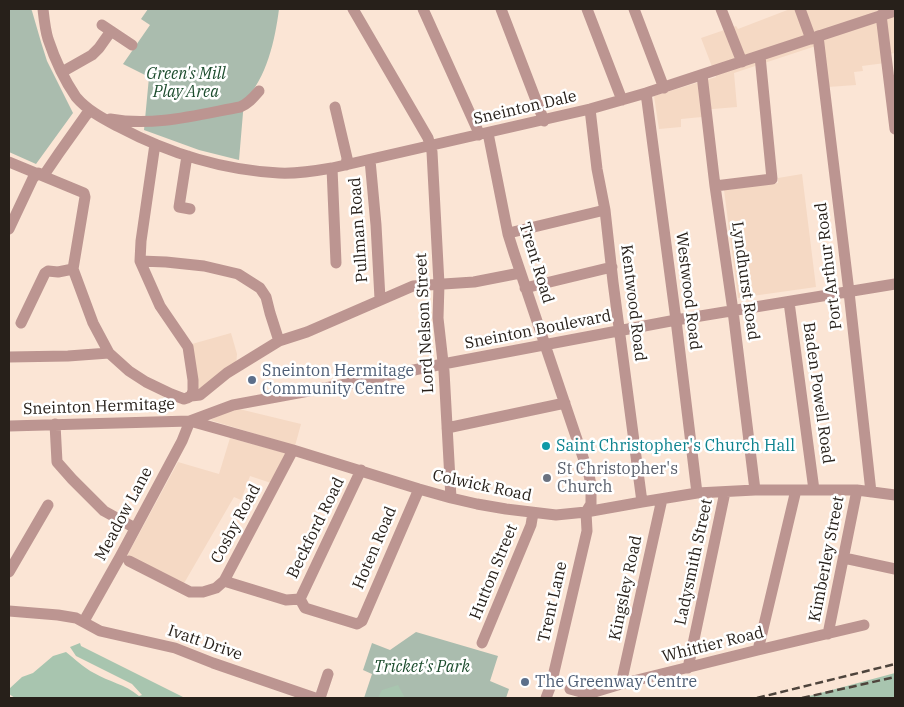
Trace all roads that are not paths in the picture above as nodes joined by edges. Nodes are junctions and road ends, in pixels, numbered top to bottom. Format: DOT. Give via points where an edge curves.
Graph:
graph roads {
  1 [pos="43,9"];
  2 [pos="353,9"];
  3 [pos="423,9"];
  4 [pos="501,9"];
  5 [pos="587,9"];
  6 [pos="634,9"];
  7 [pos="721,9"];
  8 [pos="800,9"];
  9 [pos="889,12"];
  10 [pos="814,37"];
  11 [pos="132,46"];
  12 [pos="760,56"];
  13 [pos="742,62"];
  14 [pos="62,72"];
  15 [pos="702,75"];
  16 [pos="664,88"];
  17 [pos="259,91"];
  18 [pos="646,93"];
  19 [pos="622,100"];
  20 [pos="335,107"];
  21 [pos="590,110"];
  22 [pos="94,114"];
  23 [pos="544,121"];
  24 [pos="895,129"];
  25 [pos="483,134"];
  26 [pos="155,144"];
  27 [pos="430,146"];
  28 [pos="188,156"];
  29 [pos="370,160"];
  30 [pos="9,162"];
  31 [pos="346,165"];
  32 [pos="332,168"];
  33 [pos="38,173"];
  34 [pos="715,186"];
  35 [pos="190,209"];
  36 [pos="604,210"];
  37 [pos="9,229"];
  38 [pos="508,234"];
  39 [pos="140,261"];
  40 [pos="336,263"];
  41 [pos="612,267"];
  42 [pos="73,268"];
  43 [pos="520,273"];
  44 [pos="439,284"];
  45 [pos="895,284"];
  46 [pos="526,288"];
  47 [pos="849,292"];
  48 [pos="380,299"];
  49 [pos="789,302"];
  50 [pos="733,311"];
  51 [pos="676,320"];
  52 [pos="20,323"];
  53 [pos="620,331"];
  54 [pos="280,341"];
  55 [pos="545,345"];
  56 [pos="109,353"];
  57 [pos="9,357"];
  58 [pos="442,364"];
  59 [pos="192,396"];
  60 [pos="565,403"];
  61 [pos="190,421"];
  62 [pos="55,424"];
  63 [pos="9,426"];
  64 [pos="448,428"];
  65 [pos="293,450"];
  66 [pos="361,470"];
  67 [pos="419,489"];
  68 [pos="755,490"];
  69 [pos="796,490"];
  70 [pos="814,490"];
  71 [pos="857,490"];
  72 [pos="725,492"];
  73 [pos="871,492"];
  74 [pos="696,493"];
  75 [pos="895,495"];
  76 [pos="451,498"];
  77 [pos="662,498"];
  78 [pos="642,502"];
  79 [pos="48,505"];
  80 [pos="586,512"];
  81 [pos="533,513"];
  82 [pos="136,528"];
  83 [pos="844,558"];
  84 [pos="129,561"];
  85 [pos="895,570"];
  86 [pos="9,572"];
  87 [pos="224,581"];
  88 [pos="300,599"];
  89 [pos="9,611"];
  90 [pos="84,621"];
  91 [pos="864,625"];
  92 [pos="828,634"];
  93 [pos="482,643"];
  94 [pos="758,650"];
  95 [pos="688,668"];
  96 [pos="328,674"];
  97 [pos="621,684"];
  98 [pos="570,689"];
  99 [pos="315,698"];
  100 [pos="320,698"];
  101 [pos="546,698"];
  1 -- 14 [label="street" via="48,37"];
  2 -- 27 [label="street, Lord Nelson Street"];
  3 -- 25 [label="street, Trent Road" via="478,131"];
  4 -- 23 [label="street"];
  5 -- 19 [label="street"];
  6 -- 16 [label="street"];
  7 -- 13 [label="street"];
  8 -- 10 [label="street, Port Arthur Road"];
  9 -- 10 [label="street, Sneinton Dale"];
  9 -- 24 [label="street"];
  10 -- 12 [label="street, Sneinton Dale"];
  10 -- 47 [label="street, Port Arthur Road"];
  11 -- 14 [label="street" via="107,28 99,48"];
  12 -- 13 [label="street, Sneinton Dale"];
  12 -- 34 [label="street" via="772,179"];
  13 -- 15 [label="street, Sneinton Dale"];
  14 -- 22 [label="street" via="77,97"];
  15 -- 16 [label="street, Sneinton Dale"];
  15 -- 34 [label="street, Lyndhurst Road"];
  16 -- 18 [label="street, Sneinton Dale"];
  17 -- 22 [label="street" via="240,109 176,119 123,121"];
  18 -- 19 [label="street, Sneinton Dale"];
  18 -- 51 [label="street, Westwood Road"];
  19 -- 21 [label="street, Sneinton Dale"];
  20 -- 31 [label="street"];
  21 -- 23 [label="street, Sneinton Dale"];
  21 -- 36 [label="street, Kentwood Road"];
  22 -- 26 [label="street, Sneinton Dale"];
  22 -- 33 [label="street" via="86,114 44,176"];
  23 -- 25 [label="street, Sneinton Dale"];
  25 -- 27 [label="street, Sneinton Dale"];
  25 -- 38 [label="street, Trent Road"];
  26 -- 28 [label="street, Sneinton Dale"];
  26 -- 39 [label="street"];
  27 -- 29 [label="street, Sneinton Dale"];
  27 -- 44 [label="street, Lord Nelson Street"];
  28 -- 32 [label="street, Sneinton Dale" via="244,169 280,173"];
  28 -- 35 [label="street" via="179,207"];
  29 -- 31 [label="street, Sneinton Dale"];
  29 -- 48 [label="street, Pullman Road"];
  30 -- 33 [label="street"];
  31 -- 32 [label="street, Sneinton Dale"];
  32 -- 40 [label="street"];
  33 -- 37 [label="street"];
  33 -- 42 [label="street" via="84,192"];
  34 -- 50 [label="street, Lyndhurst Road"];
  36 -- 38 [label="street"];
  36 -- 41 [label="street, Kentwood Road"];
  38 -- 43 [label="street, Trent Road"];
  39 -- 54 [label="street" via="204,266 238,274 260,288 266,297"];
  39 -- 59 [label="street" via="160,306 188,347"];
  41 -- 46 [label="street"];
  41 -- 53 [label="street, Kentwood Road"];
  42 -- 52 [label="street" via="45,273"];
  42 -- 56 [label="street" via="93,323"];
  43 -- 44 [label="street" via="474,282"];
  43 -- 46 [label="street, Trent Road"];
  44 -- 48 [label="street" via="413,286"];
  44 -- 58 [label="street, Lord Nelson Street"];
  45 -- 47 [label="street, Sneinton Boulevard"];
  46 -- 55 [label="street, Trent Road"];
  47 -- 49 [label="street, Sneinton Boulevard"];
  47 -- 73 [label="street, Port Arthur Road"];
  48 -- 54 [label="street"];
  49 -- 50 [label="street, Sneinton Boulevard"];
  49 -- 70 [label="street, Baden Powell Road"];
  50 -- 51 [label="street, Sneinton Boulevard"];
  50 -- 68 [label="street, Lyndhurst Road"];
  51 -- 53 [label="street, Sneinton Boulevard"];
  51 -- 74 [label="street, Westwood Road"];
  53 -- 55 [label="street, Sneinton Boulevard"];
  53 -- 78 [label="street, Kentwood Road"];
  54 -- 59 [label="street" via="227,373 200,395"];
  55 -- 58 [label="street, Sneinton Boulevard"];
  55 -- 60 [label="street, Trent Road"];
  56 -- 57 [label="street"];
  56 -- 59 [label="street" via="146,382 181,398"];
  58 -- 61 [label="street, Sneinton Boulevard" via="233,405"];
  58 -- 64 [label="street, Lord Nelson Street"];
  60 -- 64 [label="street"];
  60 -- 80 [label="street, Trent Road" via="589,474 591,504"];
  61 -- 62 [label="street, Sneinton Hermitage"];
  61 -- 65 [label="street, Colwick Road"];
  61 -- 82 [label="street, Meadow Lane"];
  62 -- 63 [label="street, Sneinton Hermitage"];
  62 -- 82 [label="street" via="57,462 104,511"];
  64 -- 76 [label="street, Lord Nelson Street"];
  65 -- 66 [label="street, Colwick Road"];
  65 -- 87 [label="street, Cosby Road"];
  66 -- 67 [label="street, Colwick Road"];
  66 -- 88 [label="street, Beckford Road"];
  67 -- 76 [label="street, Colwick Road"];
  67 -- 88 [label="street, Hoten Road" via="362,621 357,624 305,608"];
  68 -- 69 [label="street, Colwick Road"];
  68 -- 72 [label="street, Colwick Road"];
  69 -- 70 [label="street, Colwick Road"];
  69 -- 94 [label="street"];
  70 -- 71 [label="street, Colwick Road"];
  71 -- 73 [label="street, Colwick Road"];
  71 -- 83 [label="street, Kimberley Street"];
  72 -- 74 [label="street, Colwick Road"];
  72 -- 95 [label="street, Ladysmith Street"];
  73 -- 75 [label="street, Colwick Road"];
  74 -- 77 [label="street, Colwick Road"];
  76 -- 81 [label="street, Colwick Road"];
  77 -- 78 [label="street, Colwick Road"];
  77 -- 97 [label="street, Kingsley Road"];
  78 -- 80 [label="street, Colwick Road"];
  79 -- 86 [label="street"];
  80 -- 81 [label="street, Colwick Road" via="556,516"];
  80 -- 101 [label="street, Trent Lane" via="586,531"];
  81 -- 93 [label="street, Hutton Street" via="531,526"];
  82 -- 90 [label="street, Meadow Lane"];
  83 -- 85 [label="street"];
  83 -- 92 [label="street, Kimberley Street"];
  84 -- 87 [label="street, Cosby Road" via="190,592 216,588"];
  87 -- 88 [label="street" via="286,600"];
  89 -- 90 [label="street, Ivatt Drive" via="58,615"];
  90 -- 99 [label="street, Ivatt Drive" via="100,631 174,648"];
  91 -- 92 [label="street, Whittier Road"];
  92 -- 94 [label="street, Whittier Road"];
  94 -- 95 [label="street, Whittier Road"];
  95 -- 97 [label="street, Whittier Road"];
  96 -- 100 [label="street"];
  97 -- 98 [label="street, Whittier Road" via="588,694"];
}
